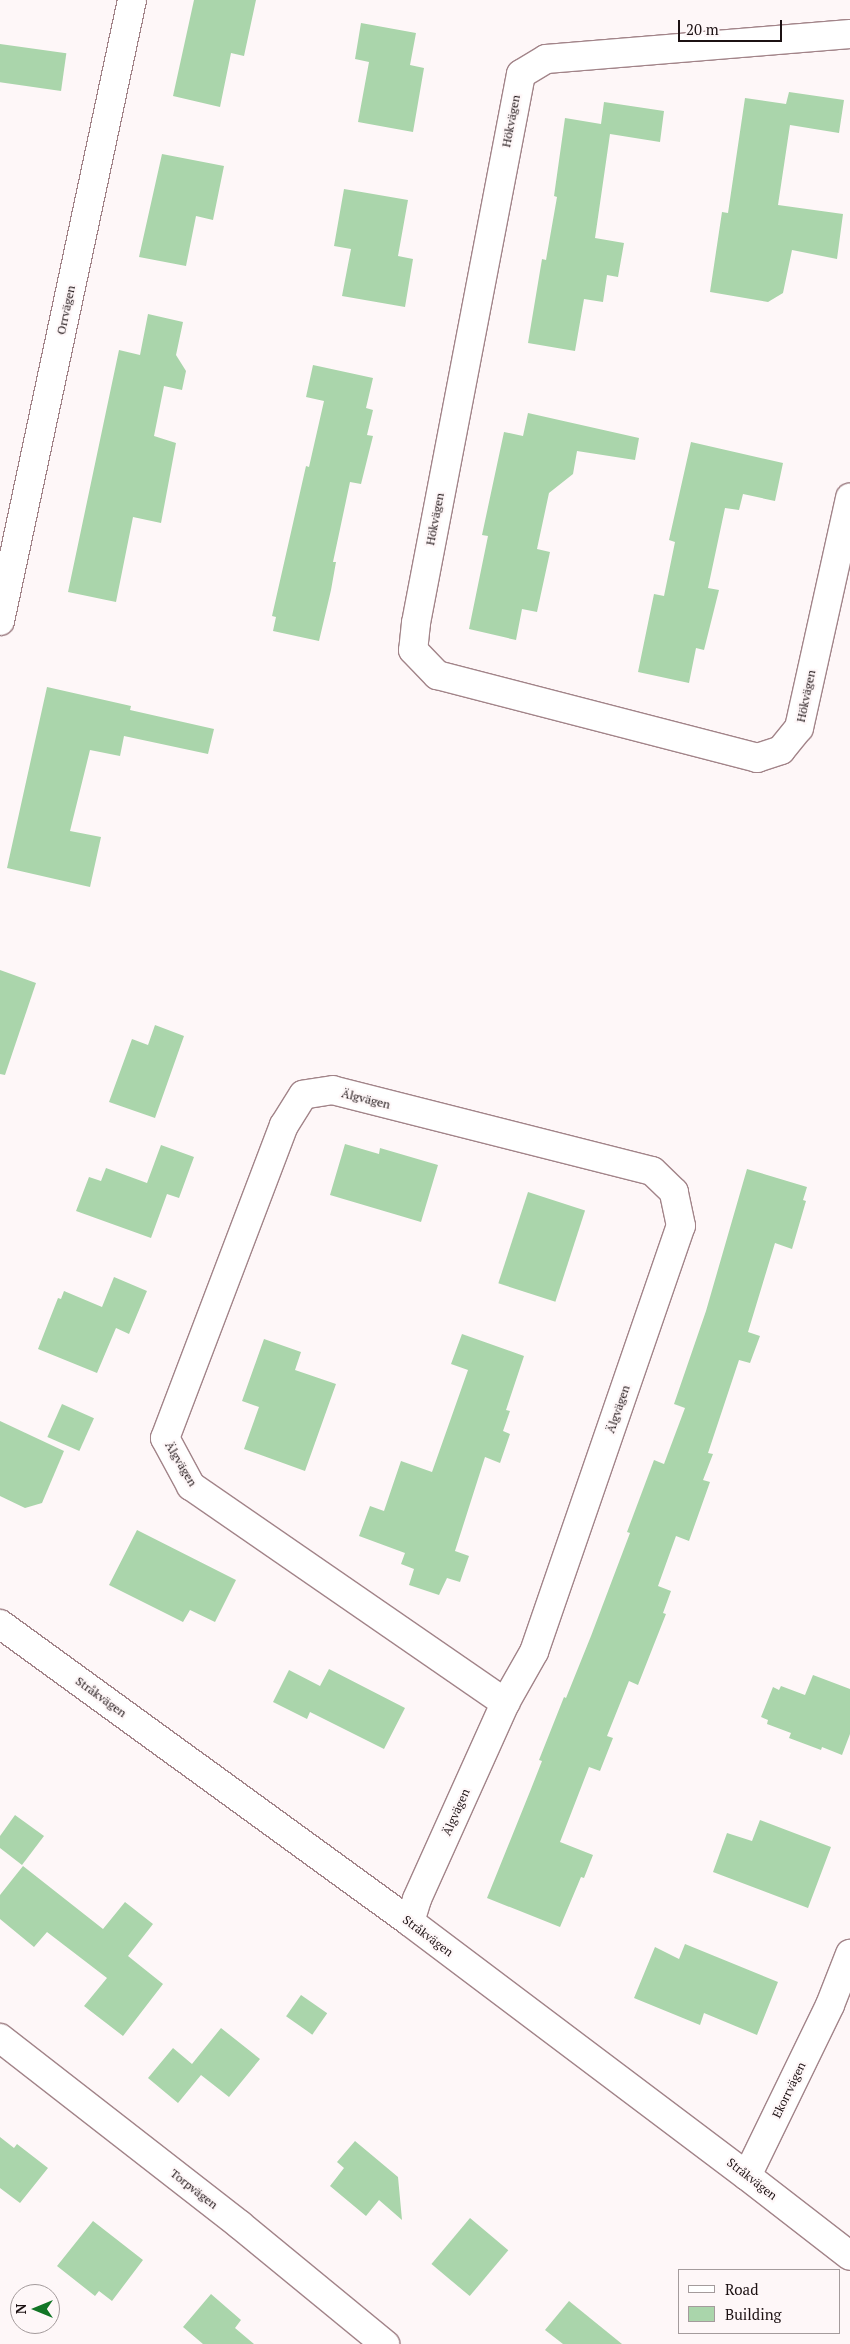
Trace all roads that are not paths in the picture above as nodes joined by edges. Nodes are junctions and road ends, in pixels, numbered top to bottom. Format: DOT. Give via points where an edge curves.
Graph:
graph roads {
  1 [pos="132,0"];
  2 [pos="850,34"];
  3 [pos="850,498"];
  4 [pos="0,621"];
  5 [pos="0,1624"];
  6 [pos="505,1703"];
  7 [pos="410,1922"];
  8 [pos="850,1954"];
  9 [pos="840,2008"];
  10 [pos="0,2038"];
  11 [pos="748,2176"];
  12 [pos="850,2256"];
  13 [pos="385,2344"];
  1 -- 4 [label="street, Orrvägen"];
  2 -- 3 [label="street, Hökvägen" via="546,59 521,74 413,650 437,675 757,758 781,750 799,728"];
  5 -- 7 [label="street, Stråkvägen"];
  6 -- 6 [label="street, Älgvägen" via="534,1652 681,1226 674,1192 652,1171 333,1090 303,1095 284,1125 165,1438 191,1486"];
  6 -- 7 [label="street, Älgvägen" via="417,1899"];
  7 -- 11 [label="street, Stråkvägen"];
  8 -- 9 [label="street, Ekorrvägen"];
  9 -- 11 [label="street, Ekorrvägen"];
  10 -- 13 [label="street, Torpvägen" via="240,2225"];
  11 -- 12 [label="street, Stråkvägen"];
}
